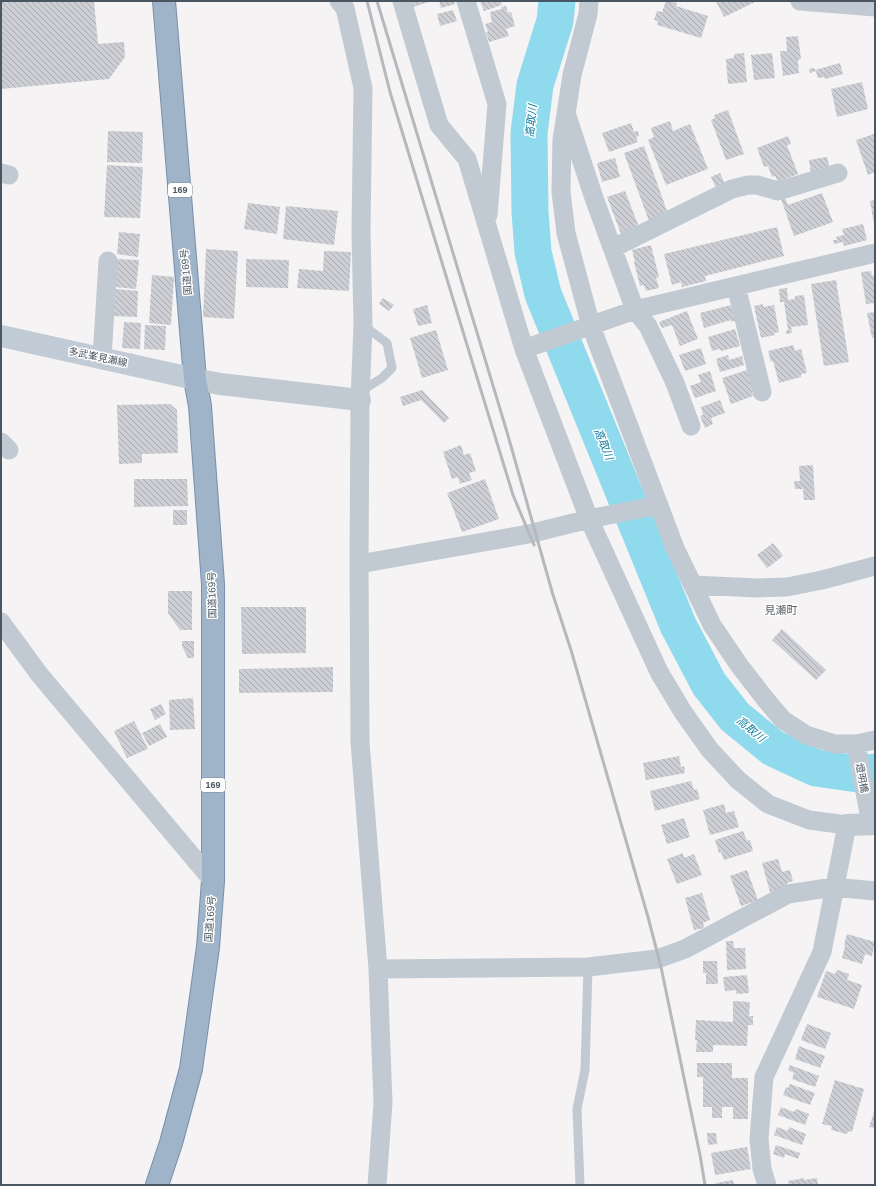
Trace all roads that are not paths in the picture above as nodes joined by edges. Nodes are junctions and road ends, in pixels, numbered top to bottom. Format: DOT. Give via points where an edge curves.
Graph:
graph roads {
  1 [pos="164,1"];
  2 [pos="338,1"];
  3 [pos="402,1"];
  4 [pos="466,1"];
  5 [pos="589,1"];
  6 [pos="800,1"];
  7 [pos="875,7"];
  8 [pos="566,111"];
  9 [pos="838,173"];
  10 [pos="487,227"];
  11 [pos="613,248"];
  12 [pos="875,253"];
  13 [pos="108,262"];
  14 [pos="736,286"];
  15 [pos="635,310"];
  16 [pos="363,325"];
  17 [pos="586,327"];
  18 [pos="1,336"];
  19 [pos="528,348"];
  20 [pos="102,358"];
  21 [pos="195,379"];
  22 [pos="762,392"];
  23 [pos="361,395"];
  24 [pos="691,426"];
  25 [pos="656,506"];
  26 [pos="596,518"];
  27 [pos="359,564"];
  28 [pos="875,566"];
  29 [pos="693,585"];
  30 [pos="1,622"];
  31 [pos="875,740"];
  32 [pos="857,748"];
  33 [pos="873,824"];
  34 [pos="847,825"];
  35 [pos="213,881"];
  36 [pos="834,887"];
  37 [pos="875,891"];
  38 [pos="588,967"];
  39 [pos="378,969"];
  40 [pos="157,1185"];
  41 [pos="377,1185"];
  42 [pos="580,1185"];
  43 [pos="768,1185"];
  1 -- 21 [label="highway, 国道169号 / 169"];
  2 -- 16 [label="street" via="346,8 363,88"];
  3 -- 10 [label="street" via="439,125 467,159"];
  4 -- 10 [label="street" via="497,104"];
  5 -- 8 [label="street"];
  6 -- 7 [label="street"];
  8 -- 11 [label="street"];
  8 -- 17 [label="street" via="560,192"];
  9 -- 11 [label="street" via="778,191 757,185 732,189"];
  10 -- 19 [label="street"];
  11 -- 15 [label="street"];
  12 -- 14 [label="street"];
  13 -- 20 [label="street"];
  14 -- 15 [label="street"];
  14 -- 22 [label="street"];
  15 -- 17 [label="street"];
  15 -- 24 [label="street" via="648,326 675,383"];
  16 -- 23 [label="street"];
  16 -- 23 [label="lane" via="387,343 392,368"];
  17 -- 19 [label="street"];
  17 -- 25 [label="street"];
  18 -- 20 [label="main road, 多武峯見瀬線"];
  19 -- 26 [label="street"];
  20 -- 21 [label="main road, 多武峯見瀬線"];
  21 -- 23 [label="street" via="220,384"];
  21 -- 35 [label="highway, 国道169号 / 169" via="200,406 213,584"];
  23 -- 27 [label="street"];
  25 -- 26 [label="street"];
  25 -- 29 [label="street"];
  26 -- 27 [label="street" via="529,534"];
  26 -- 34 [label="street" via="659,672 710,750 738,780 768,804 809,820"];
  27 -- 39 [label="street" via="360,742"];
  28 -- 29 [label="street" via="787,588"];
  29 -- 32 [label="street" via="712,625 739,665 783,720 806,735"];
  30 -- 35 [label="street" via="39,674"];
  31 -- 32 [label="street"];
  32 -- 33 [label="street, 燈明橋"];
  33 -- 34 [label="street"];
  34 -- 36 [label="street"];
  35 -- 40 [label="highway, 国道169号 / 169" via="208,947 191,1069"];
  36 -- 37 [label="street"];
  36 -- 38 [label="street" via="788,894 685,948 657,959"];
  36 -- 43 [label="street" via="822,952 764,1076 758,1139 762,1169"];
  38 -- 39 [label="street"];
  38 -- 42 [label="lane" via="585,1070 577,1109"];
  39 -- 41 [label="street" via="383,1103"];
}
